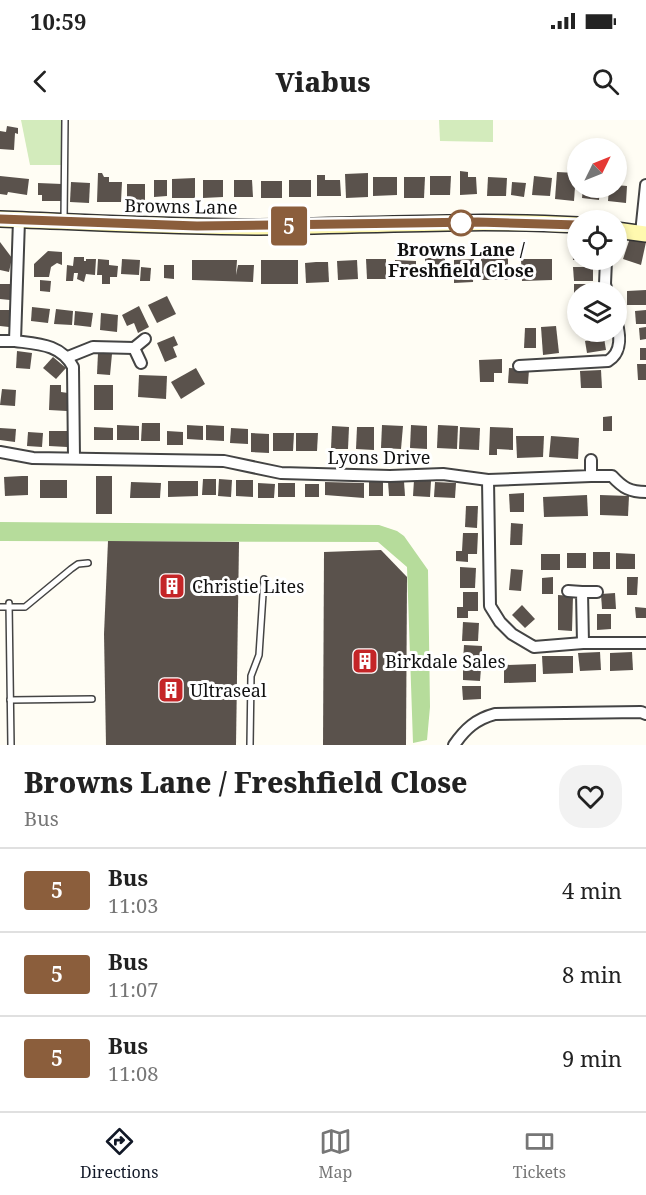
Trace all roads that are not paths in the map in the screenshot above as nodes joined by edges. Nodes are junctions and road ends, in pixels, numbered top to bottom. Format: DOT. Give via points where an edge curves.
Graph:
graph roads {
  1 [pos="65,120"];
  2 [pos="646,185"];
  3 [pos="0,219"];
  4 [pos="19,220"];
  5 [pos="64,222"];
  6 [pos="567,225"];
  7 [pos="627,232"];
  8 [pos="644,234"];
  9 [pos="145,339"];
  10 [pos="0,341"];
  11 [pos="15,341"];
  12 [pos="619,342"];
  13 [pos="134,348"];
  14 [pos="68,357"];
  15 [pos="141,363"];
  16 [pos="519,366"];
  17 [pos="0,452"];
  18 [pos="74,458"];
  19 [pos="591,460"];
  20 [pos="591,476"];
  21 [pos="488,480"];
  22 [pos="646,492"];
  23 [pos="88,563"];
  24 [pos="264,579"];
  25 [pos="568,591"];
  26 [pos="582,592"];
  27 [pos="597,592"];
  28 [pos="10,606"];
  29 [pos="0,607"];
  30 [pos="583,643"];
  31 [pos="646,643"];
  32 [pos="92,699"];
  33 [pos="10,700"];
  34 [pos="646,714"];
  35 [pos="11,745"];
  36 [pos="250,745"];
  37 [pos="454,745"];
  1 -- 5 [label="lane"];
  2 -- 8 [label="street"];
  3 -- 4 [label="street, Browns Lane"];
  4 -- 5 [label="street, Browns Lane"];
  4 -- 11 [label="street"];
  5 -- 6 [label="street, Browns Lane" via="259,227 478,222"];
  7 -- 8 [label="street"];
  9 -- 13 [label="street"];
  10 -- 11 [label="street"];
  11 -- 14 [label="street" via="48,345"];
  12 -- 16 [label="street" via="616,354 608,361"];
  13 -- 14 [label="street" via="93,347"];
  13 -- 15 [label="street"];
  14 -- 18 [label="street" via="73,367"];
  17 -- 18 [label="street, Lyons Drive" via="33,458"];
  18 -- 21 [label="street, Lyons Drive" via="224,461 281,473 443,474"];
  19 -- 20 [label="street"];
  20 -- 21 [label="street, Lyons Drive"];
  20 -- 22 [label="street, Lyons Drive" via="612,476 631,492"];
  21 -- 30 [label="street" via="490,606 512,634 534,647"];
  23 -- 28 [label="lane" via="78,564 30,604 20,609"];
  24 -- 36 [label="lane" via="259,655 251,676"];
  25 -- 26 [label="street"];
  26 -- 27 [label="street"];
  26 -- 30 [label="street"];
  28 -- 29 [label="lane"];
  28 -- 33 [label="lane"];
  30 -- 31 [label="street"];
  32 -- 33 [label="lane"];
  33 -- 35 [label="lane"];
  34 -- 37 [label="street" via="495,714 476,721"];
}
